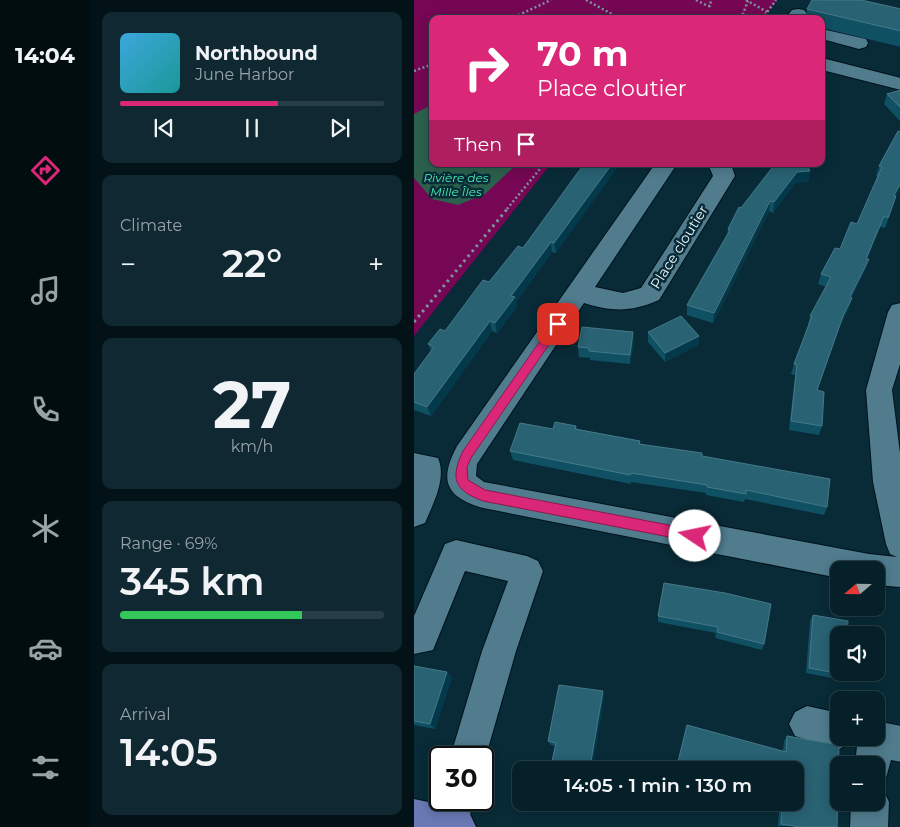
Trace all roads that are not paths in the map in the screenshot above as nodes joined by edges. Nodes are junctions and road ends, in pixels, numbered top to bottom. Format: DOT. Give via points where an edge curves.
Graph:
graph roads {
  1 [pos="825,35"];
  2 [pos="859,43"];
  3 [pos="825,65"];
  4 [pos="900,84"];
  5 [pos="664,167"];
  6 [pos="722,167"];
  7 [pos="580,292"];
  8 [pos="900,315"];
  9 [pos="414,465"];
  10 [pos="414,513"];
  11 [pos="900,544"];
  12 [pos="900,572"];
  13 [pos="414,638"];
  14 [pos="471,746"];
  15 [pos="870,811"];
  16 [pos="454,817"];
  17 [pos="414,818"];
  18 [pos="869,827"];
  1 -- 2 [label="street"];
  3 -- 4 [label="street"];
  5 -- 7 [label="street"];
  6 -- 7 [label="street, Place cloutier" via="724,176 650,294 633,302 611,302"];
  7 -- 12 [label="street" via="467,455 461,467 462,482 483,495 869,569"];
  8 -- 11 [label="street" via="880,390 888,482"];
  9 -- 10 [label="street" via="428,467"];
  13 -- 14 [label="street" via="421,638 456,554 527,571"];
  15 -- 18 [label="street"];
  16 -- 17 [label="main road"];
}
